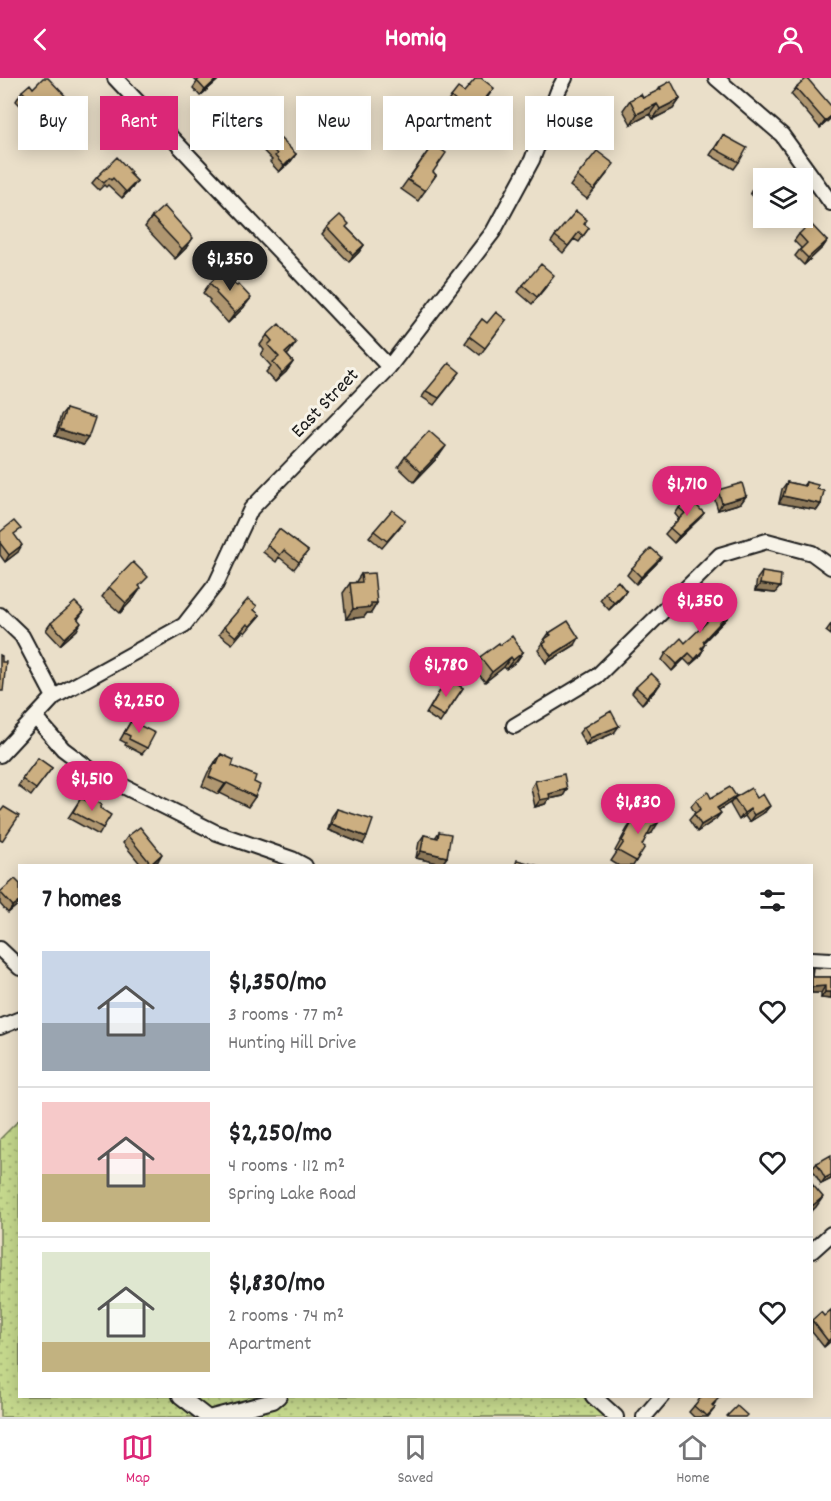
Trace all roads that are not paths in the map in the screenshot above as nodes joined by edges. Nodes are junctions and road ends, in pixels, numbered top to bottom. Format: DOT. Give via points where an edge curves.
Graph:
graph roads {
  1 [pos="115,78"];
  2 [pos="564,78"];
  3 [pos="716,78"];
  4 [pos="831,203"];
  5 [pos="389,367"];
  6 [pos="831,567"];
  7 [pos="0,615"];
  8 [pos="54,697"];
  9 [pos="36,718"];
  10 [pos="514,726"];
  11 [pos="0,755"];
  12 [pos="301,864"];
  13 [pos="0,949"];
  14 [pos="813,959"];
  15 [pos="831,960"];
  16 [pos="18,966"];
  17 [pos="18,1020"];
  18 [pos="0,1027"];
  19 [pos="831,1234"];
  20 [pos="813,1250"];
  21 [pos="183,1398"];
  22 [pos="277,1398"];
  23 [pos="595,1398"];
  24 [pos="660,1398"];
  25 [pos="207,1417"];
  26 [pos="212,1417"];
  27 [pos="616,1417"];
  28 [pos="644,1417"];
  1 -- 5 [label="street"];
  2 -- 5 [label="street, East Street" via="532,160 493,232"];
  3 -- 4 [label="street" via="782,135"];
  5 -- 8 [label="street, East Street" via="251,508 216,584 184,625"];
  6 -- 10 [label="street" via="812,553 767,541 720,555 597,676"];
  7 -- 8 [label="street" via="22,636"];
  8 -- 9 [label="street"];
  9 -- 11 [label="street"];
  9 -- 12 [label="street" via="63,749 91,770 217,833"];
  13 -- 16 [label="street"];
  14 -- 15 [label="street"];
  17 -- 18 [label="street"];
  19 -- 20 [label="street"];
  21 -- 25 [label="street"];
  22 -- 26 [label="street"];
  23 -- 27 [label="street"];
  24 -- 28 [label="street"];
}
